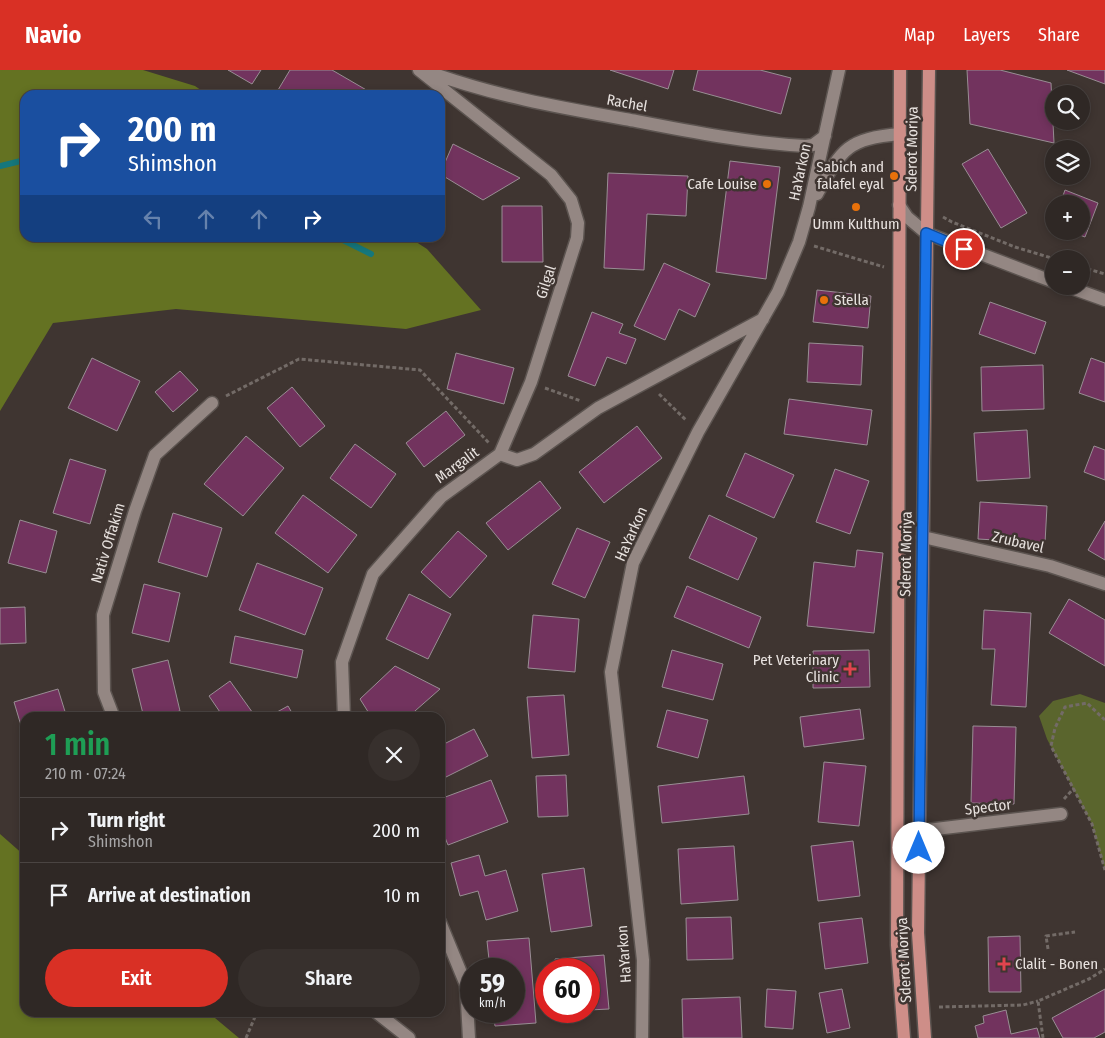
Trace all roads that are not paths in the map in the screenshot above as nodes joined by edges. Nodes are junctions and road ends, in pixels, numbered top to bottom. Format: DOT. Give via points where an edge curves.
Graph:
graph roads {
  1 [pos="420,70"];
  2 [pos="424,70"];
  3 [pos="839,70"];
  4 [pos="900,70"];
  5 [pos="929,70"];
  6 [pos="900,134"];
  7 [pos="824,136"];
  8 [pos="899,205"];
  9 [pos="809,207"];
  10 [pos="926,233"];
  11 [pos="1045,279"];
  12 [pos="1090,295"];
  13 [pos="1105,300"];
  14 [pos="763,319"];
  15 [pos="212,403"];
  16 [pos="500,454"];
  17 [pos="923,537"];
  18 [pos="1105,584"];
  19 [pos="112,712"];
  20 [pos="344,712"];
  21 [pos="1061,814"];
  22 [pos="919,831"];
  23 [pos="445,934"];
  24 [pos="382,1017"];
  25 [pos="409,1038"];
  26 [pos="469,1038"];
  27 [pos="642,1038"];
  28 [pos="904,1038"];
  29 [pos="925,1038"];
  1 -- 16 [label="street, Gilgal" via="552,174 571,200 578,223 577,238 531,382"];
  2 -- 7 [label="street, Rachel" via="515,99 694,132 806,146 813,145"];
  3 -- 7 [label="street, HaYarkon"];
  4 -- 6 [label="main road, Sderot Moriya"];
  5 -- 10 [label="main road, Sderot Moriya"];
  6 -- 8 [label="main road, Sderot Moriya"];
  6 -- 9 [label="street" via="872,138 848,147 829,170"];
  7 -- 9 [label="street, HaYarkon"];
  8 -- 10 [label="street"];
  8 -- 28 [label="main road, Sderot Moriya" via="897,944"];
  9 -- 14 [label="street, HaYarkon" via="799,242"];
  10 -- 11 [label="street"];
  10 -- 17 [label="main road, Sderot Moriya"];
  12 -- 13 [label="street"];
  14 -- 16 [label="street, Margalit" via="598,408 534,454 517,460"];
  14 -- 27 [label="street, HaYarkon" via="698,432 633,563 611,672 642,960"];
  15 -- 19 [label="street, Nativ Offakim" via="155,455 135,511 103,615 104,692"];
  16 -- 20 [label="street, Margalit" via="440,497 373,574 342,662"];
  17 -- 18 [label="street, Zrubavel" via="1050,566"];
  17 -- 22 [label="main road, Sderot Moriya"];
  21 -- 22 [label="street, Spector"];
  22 -- 29 [label="main road, Sderot Moriya" via="918,933"];
  23 -- 26 [label="street" via="466,985"];
  24 -- 25 [label="street"];
}
